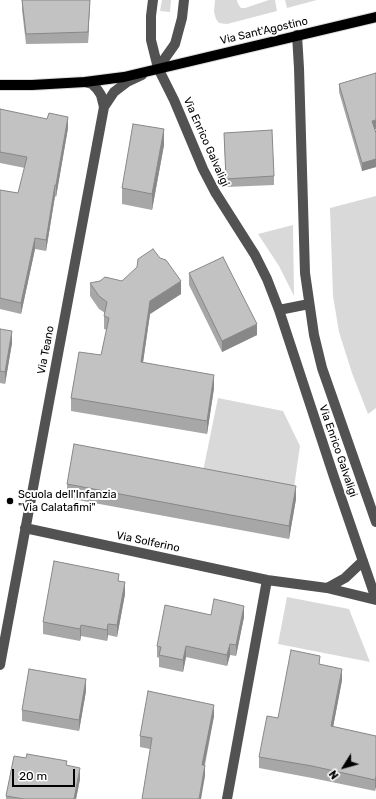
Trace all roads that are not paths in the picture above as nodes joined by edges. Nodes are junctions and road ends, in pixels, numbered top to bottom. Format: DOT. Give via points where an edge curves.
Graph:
graph roads {
  1 [pos="153,0"];
  2 [pos="184,0"];
  3 [pos="376,17"];
  4 [pos="297,35"];
  5 [pos="158,68"];
  6 [pos="85,82"];
  7 [pos="0,85"];
  8 [pos="104,107"];
  9 [pos="310,304"];
  10 [pos="279,310"];
  11 [pos="376,522"];
  12 [pos="25,528"];
  13 [pos="363,561"];
  14 [pos="267,580"];
  15 [pos="327,588"];
  16 [pos="376,600"];
  17 [pos="0,665"];
  18 [pos="227,799"];
  1 -- 5 [label="street, Via Enrico Galvaligi" via="152,40"];
  2 -- 5 [label="street" via="175,44"];
  3 -- 4 [label="main road, Via Sant'Agostino"];
  4 -- 5 [label="main road, Via Sant'Agostino"];
  4 -- 9 [label="street, Via Enrico Galvaligi" via="305,273"];
  5 -- 6 [label="main road, Via Sant'Agostino" via="124,77"];
  5 -- 8 [label="street, Via Teano" via="127,82 114,92"];
  5 -- 10 [label="street, Via Enrico Galvaligi" via="203,169 258,261"];
  6 -- 7 [label="main road, Via Sant'Agostino"];
  6 -- 8 [label="street" via="98,89"];
  8 -- 12 [label="street, Via Teano"];
  9 -- 10 [label="street"];
  9 -- 11 [label="street, Via Enrico Galvaligi" via="322,368"];
  10 -- 13 [label="street, Via Enrico Galvaligi"];
  12 -- 14 [label="street, Via Solferino"];
  12 -- 17 [label="street, Via Teano"];
  13 -- 15 [label="street" via="345,578"];
  13 -- 16 [label="street, Via Enrico Galvaligi"];
  14 -- 15 [label="street, Via Solferino"];
  14 -- 18 [label="street"];
  15 -- 16 [label="street, Via Solferino"];
}
